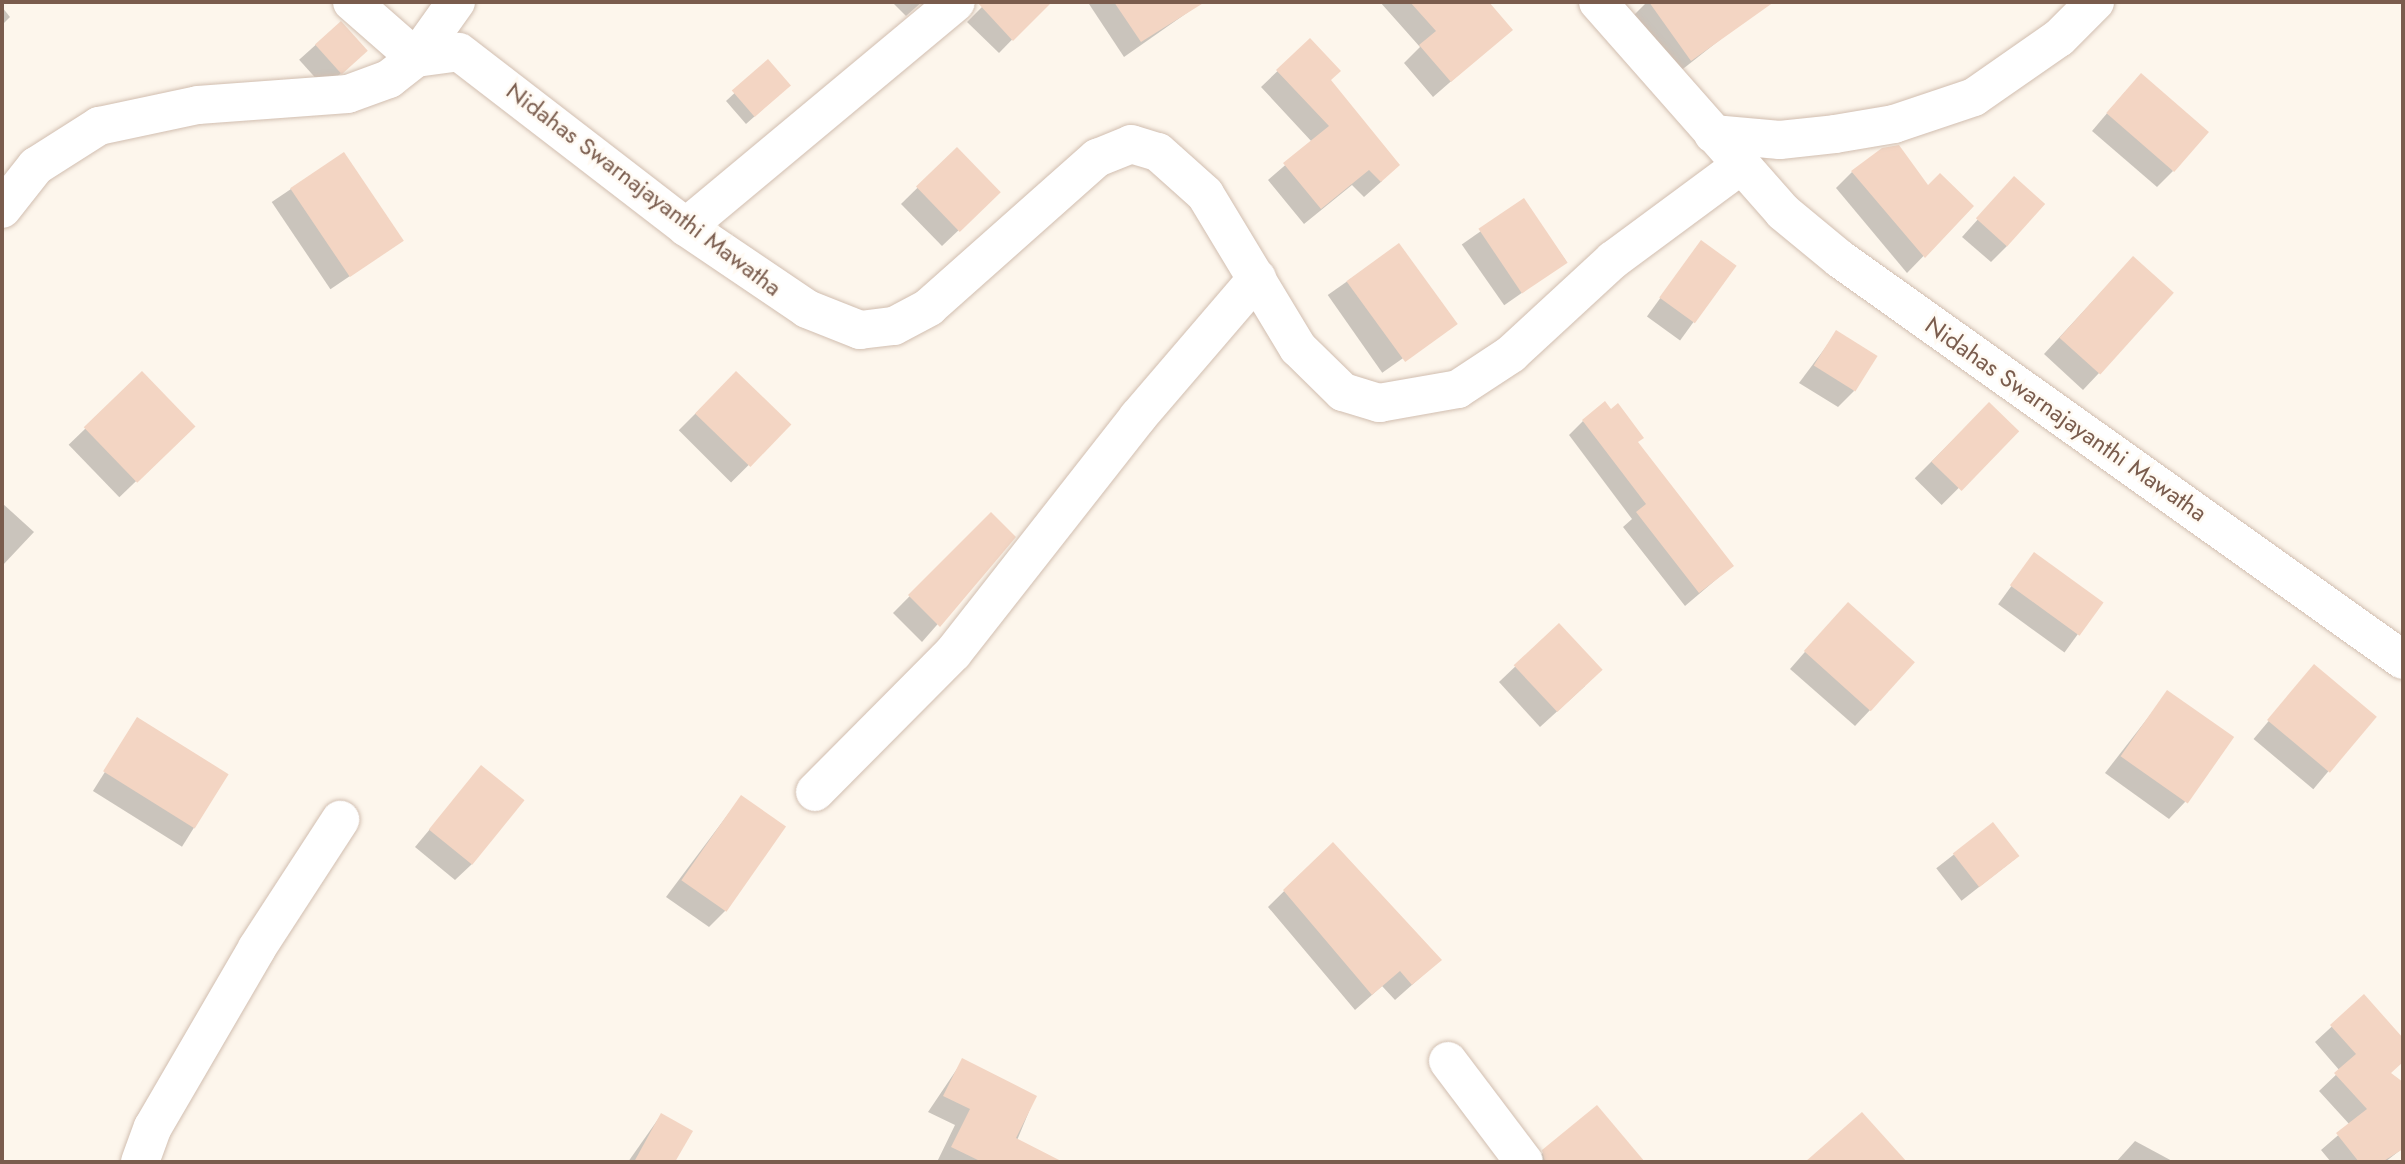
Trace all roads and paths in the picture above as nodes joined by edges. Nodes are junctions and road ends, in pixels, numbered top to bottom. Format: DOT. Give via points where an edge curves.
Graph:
graph roads {
  1 [pos="352,2"];
  2 [pos="456,2"];
  3 [pos="956,2"];
  4 [pos="1598,2"];
  5 [pos="2095,2"];
  6 [pos="416,58"];
  7 [pos="1713,134"];
  8 [pos="1740,166"];
  9 [pos="9,185"];
  10 [pos="686,227"];
  11 [pos="1256,278"];
  12 [pos="2403,660"];
  13 [pos="815,792"];
  14 [pos="340,820"];
  15 [pos="1448,1061"];
  16 [pos="140,1162"];
  17 [pos="1524,1162"];
  1 -- 6 [label="street"];
  2 -- 6 [label="street"];
  3 -- 10 [label="street"];
  4 -- 7 [label="street, Nidahas Swarnajayanthi Mawatha"];
  5 -- 7 [label="street" via="2059,38 1975,97 1894,124 1835,134 1780,140"];
  6 -- 9 [label="street, Nidahas Swarnajayanthi Mawatha" via="389,79 348,94 198,105 99,126"];
  6 -- 10 [label="street, Nidahas Swarnajayanthi Mawatha" via="459,52"];
  7 -- 8 [label="street, Nidahas Swarnajayanthi Mawatha"];
  8 -- 11 [label="street, Nidahas Swarnajayanthi Mawatha" via="1613,260 1511,354 1458,389 1433,395 1379,402 1343,392 1297,348"];
  8 -- 12 [label="street, Nidahas Swarnajayanthi Mawatha" via="1840,259"];
  10 -- 11 [label="street, Nidahas Swarnajayanthi Mawatha" via="807,309 860,330 894,326 929,307 1097,158 1131,144 1158,152 1205,194"];
  11 -- 13 [label="street" via="1138,417 953,653"];
  14 -- 16 [label="street" via="257,948 153,1127"];
  15 -- 17 [label="street"];
}
